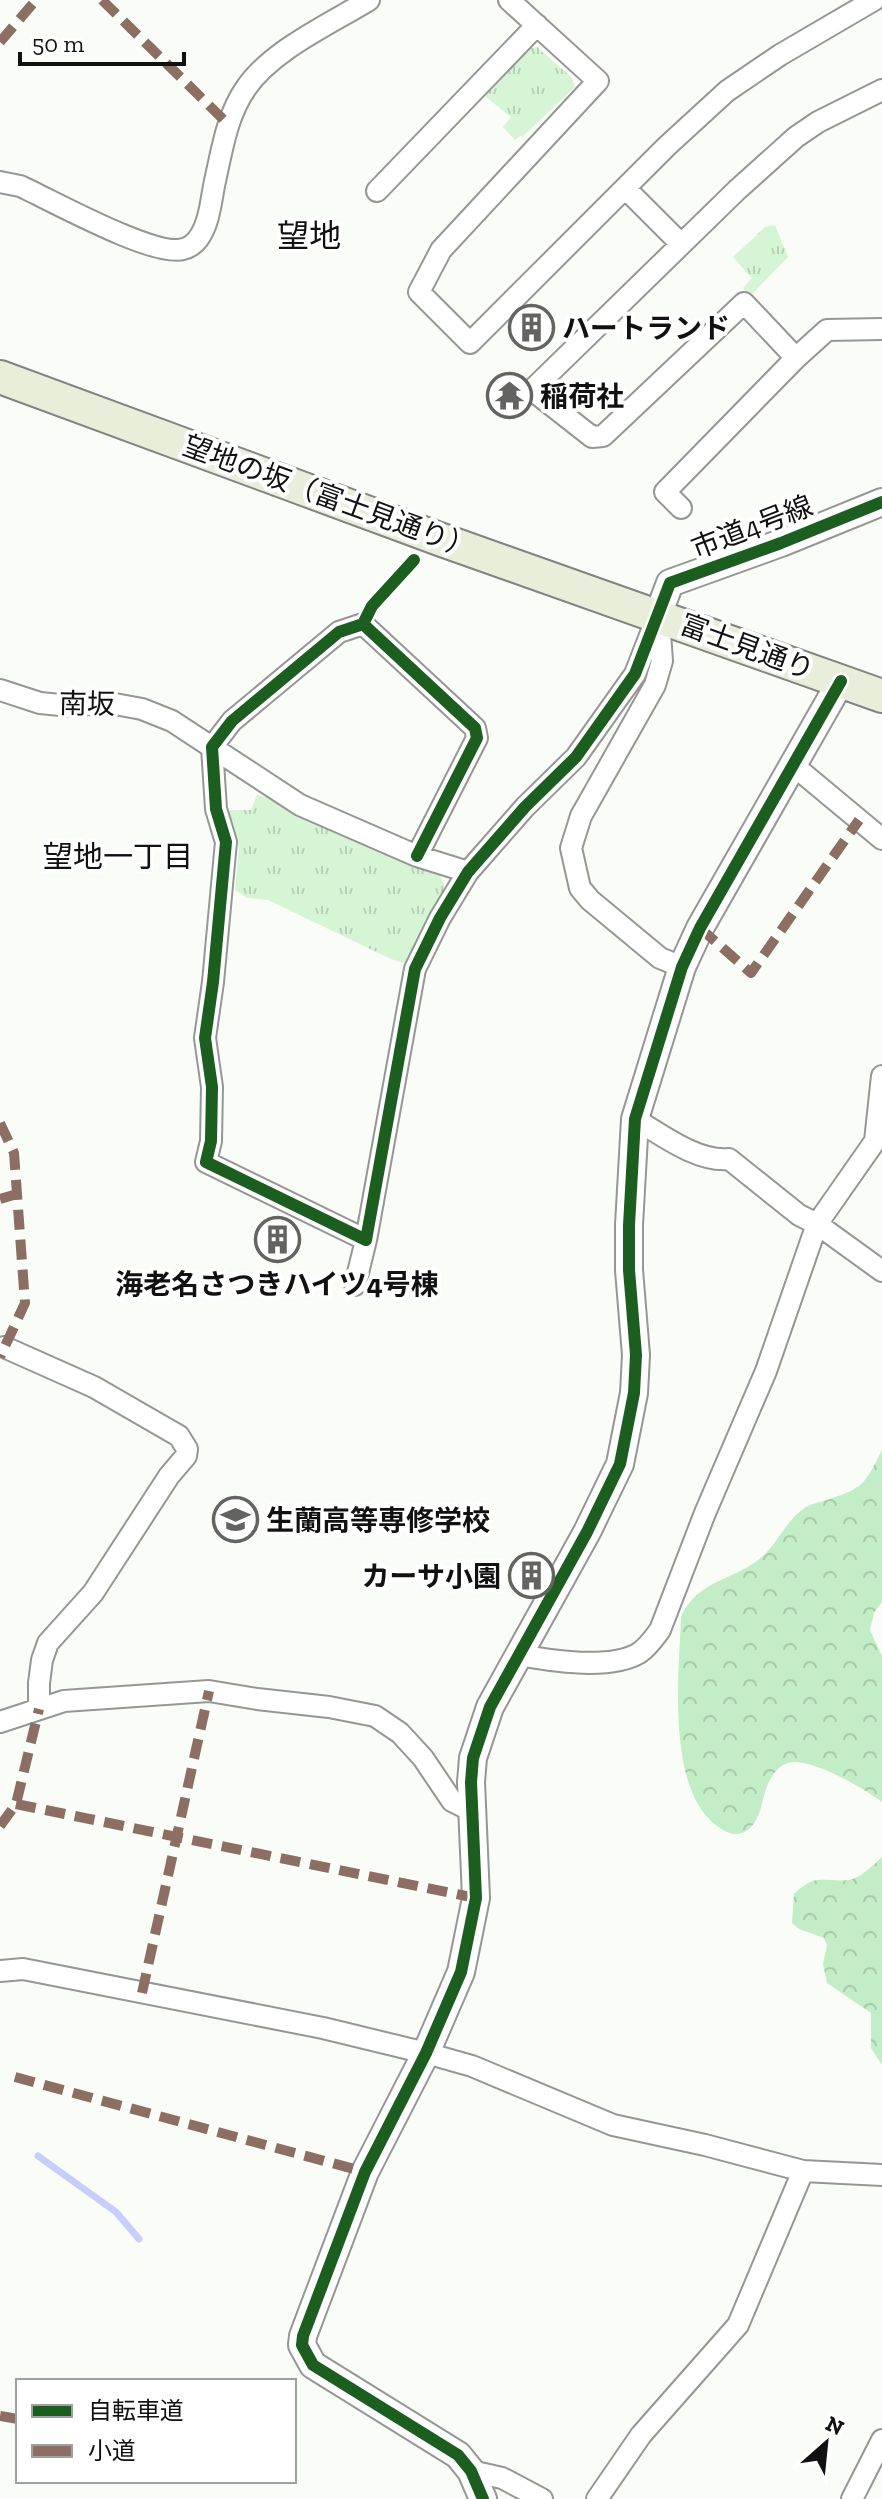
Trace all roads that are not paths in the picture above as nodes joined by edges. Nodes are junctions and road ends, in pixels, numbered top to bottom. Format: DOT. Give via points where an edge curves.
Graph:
graph roads {
  1 [pos="369,0"];
  2 [pos="509,0"];
  3 [pos="874,0"];
  4 [pos="537,25"];
  5 [pos="882,90"];
  6 [pos="0,182"];
  7 [pos="625,188"];
  8 [pos="377,191"];
  9 [pos="681,244"];
  10 [pos="882,329"];
  11 [pos="796,358"];
  12 [pos="0,377"];
  13 [pos="882,502"];
  14 [pos="681,508"];
  15 [pos="658,615"];
  16 [pos="841,681"];
  17 [pos="0,690"];
  18 [pos="882,696"];
  19 [pos="212,747"];
  20 [pos="793,765"];
  21 [pos="882,839"];
  22 [pos="417,856"];
  23 [pos="468,872"];
  24 [pos="682,967"];
  25 [pos="882,1076"];
  26 [pos="635,1119"];
  27 [pos="817,1224"];
  28 [pos="366,1240"];
  29 [pos="882,1271"];
  30 [pos="355,1285"];
  31 [pos="4,1347"];
  32 [pos="520,1655"];
  33 [pos="39,1709"];
  34 [pos="0,1722"];
  35 [pos="472,1811"];
  36 [pos="0,1971"];
  37 [pos="426,2053"];
  38 [pos="803,2171"];
  39 [pos="882,2175"];
  40 [pos="882,2440"];
  41 [pos="471,2471"];
  42 [pos="483,2499"];
  43 [pos="542,2499"];
  44 [pos="597,2499"];
  45 [pos="852,2499"];
  1 -- 6 [label="street" via="289,49 248,85 229,125 203,230 183,250 141,242 20,186"];
  2 -- 4 [label="street"];
  3 -- 7 [label="street" via="727,91"];
  4 -- 7 [label="street" via="598,81 441,250 419,292 470,343"];
  4 -- 8 [label="street" via="478,101"];
  5 -- 9 [label="street" via="796,137"];
  7 -- 9 [label="street"];
  9 -- 11 [label="street" via="532,390 592,437 603,436 744,303"];
  10 -- 11 [label="street" via="827,330"];
  11 -- 14 [label="street" via="665,492"];
  12 -- 15 [label="main road, 望地の坂（富士見通り）"];
  13 -- 15 [label="street, 市道4号線" via="670,583"];
  15 -- 16 [label="main road, 富士見通り"];
  15 -- 23 [label="street" via="635,674 576,757"];
  15 -- 24 [label="street" via="662,661 655,685 581,816 571,848 580,888 590,900 660,958"];
  16 -- 18 [label="main road, 富士見通り"];
  16 -- 20 [label="street"];
  17 -- 19 [label="street, 南坂" via="40,703 137,707 172,721"];
  19 -- 22 [label="street, 南坂" via="300,805"];
  19 -- 22 [label="street" via="232,721 339,632 363,624 475,728 477,738"];
  19 -- 28 [label="street" via="216,809 226,842 205,1038 212,1087 206,1162"];
  20 -- 21 [label="street"];
  20 -- 24 [label="street"];
  22 -- 23 [label="street, 南坂"];
  23 -- 28 [label="street" via="415,969"];
  24 -- 26 [label="street"];
  25 -- 27 [label="street" via="875,1141"];
  26 -- 27 [label="street" via="701,1155 729,1159"];
  26 -- 32 [label="street" via="629,1240 636,1355 629,1430 620,1464"];
  27 -- 29 [label="street"];
  27 -- 32 [label="street" via="766,1371 660,1630 636,1655 615,1659 566,1664"];
  28 -- 30 [label="street"];
  31 -- 33 [label="street" via="94,1387 179,1436 187,1449 93,1593 48,1643"];
  32 -- 35 [label="street" via="480,1730 473,1758"];
  33 -- 34 [label="street"];
  33 -- 35 [label="street" via="64,1701 209,1691 375,1716 423,1758 452,1801"];
  35 -- 37 [label="street" via="476,1898 471,1931 457,1984"];
  36 -- 37 [label="street" via="23,1969"];
  37 -- 38 [label="street" via="472,2066 613,2125"];
  37 -- 41 [label="street" via="365,2172 302,2345 313,2365 458,2455"];
  38 -- 39 [label="street"];
  38 -- 44 [label="street" via="738,2325 641,2435"];
  40 -- 45 [label="street"];
  41 -- 42 [label="street"];
  41 -- 43 [label="street" via="502,2478"];
}
